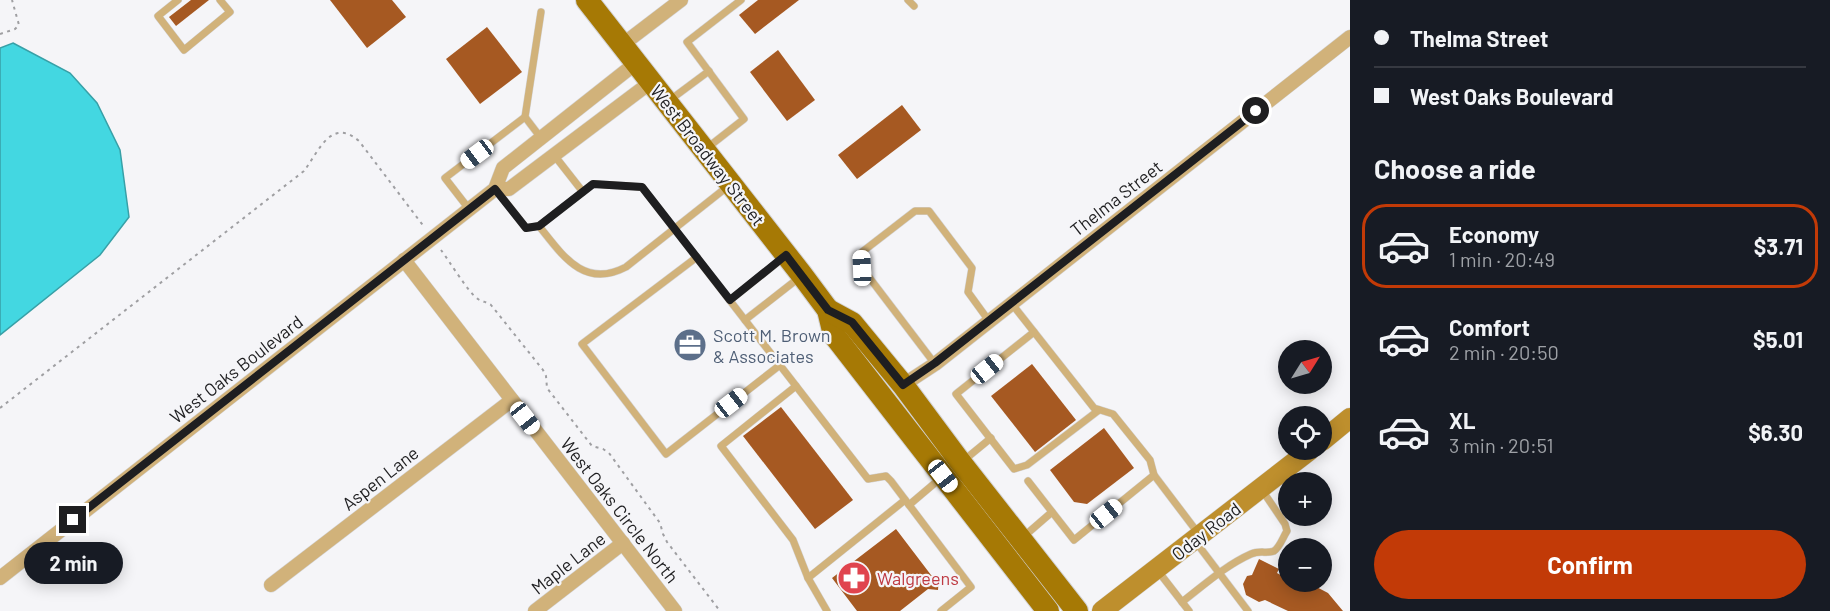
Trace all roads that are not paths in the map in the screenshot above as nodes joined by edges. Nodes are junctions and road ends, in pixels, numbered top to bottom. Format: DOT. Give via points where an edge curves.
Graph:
graph roads {
  1 [pos="178,0"];
  2 [pos="220,0"];
  3 [pos="587,0"];
  4 [pos="681,0"];
  5 [pos="741,0"];
  6 [pos="908,0"];
  7 [pos="914,6"];
  8 [pos="541,12"];
  9 [pos="1350,37"];
  10 [pos="622,45"];
  11 [pos="636,63"];
  12 [pos="709,71"];
  13 [pos="651,82"];
  14 [pos="667,103"];
  15 [pos="525,117"];
  16 [pos="542,139"];
  17 [pos="704,150"];
  18 [pos="554,155"];
  19 [pos="731,184"];
  20 [pos="495,189"];
  21 [pos="583,192"];
  22 [pos="469,209"];
  23 [pos="539,226"];
  24 [pos="675,229"];
  25 [pos="786,255"];
  26 [pos="697,257"];
  27 [pos="404,260"];
  28 [pos="802,275"];
  29 [pos="730,300"];
  30 [pos="1011,303"];
  31 [pos="828,310"];
  32 [pos="745,320"];
  33 [pos="988,321"];
  34 [pos="1034,332"];
  35 [pos="935,363"];
  36 [pos="780,365"];
  37 [pos="903,385"];
  38 [pos="796,386"];
  39 [pos="512,400"];
  40 [pos="1100,410"];
  41 [pos="1350,418"];
  42 [pos="1332,433"];
  43 [pos="991,438"];
  44 [pos="1297,460"];
  45 [pos="961,463"];
  46 [pos="1154,475"];
  47 [pos="943,476"];
  48 [pos="1028,481"];
  49 [pos="1261,488"];
  50 [pos="907,502"];
  51 [pos="1052,512"];
  52 [pos="1197,538"];
  53 [pos="1021,540"];
  54 [pos="623,543"];
  55 [pos="1156,569"];
  56 [pos="1219,572"];
  57 [pos="0,578"];
  58 [pos="808,578"];
  59 [pos="271,585"];
  60 [pos="1182,602"];
  61 [pos="1113,606"];
  62 [pos="535,611"];
  63 [pos="675,611"];
  64 [pos="827,611"];
  65 [pos="940,611"];
  66 [pos="1048,611"];
  67 [pos="1077,611"];
  68 [pos="1189,611"];
  69 [pos="1248,611"];
  1 -- 2 [label="lane" via="158,16 184,50 230,12"];
  3 -- 10 [label="main road, West Broadway Street"];
  4 -- 10 [label="street"];
  5 -- 12 [label="lane" via="687,42"];
  6 -- 7 [label="lane"];
  8 -- 15 [label="lane"];
  9 -- 30 [label="street, Thelma Street"];
  10 -- 11 [label="main road, West Broadway Street"];
  11 -- 13 [label="main road, West Broadway Street"];
  11 -- 16 [label="street, West Oaks Boulevard"];
  12 -- 14 [label="lane"];
  12 -- 17 [label="lane" via="744,119"];
  13 -- 14 [label="main road, West Broadway Street"];
  13 -- 18 [label="street, West Oaks Boulevard"];
  14 -- 17 [label="main road, West Broadway Street"];
  15 -- 16 [label="lane"];
  15 -- 22 [label="lane" via="445,178"];
  16 -- 18 [label="street"];
  16 -- 20 [label="street, West Oaks Boulevard" via="503,168"];
  17 -- 19 [label="main road, West Broadway Street"];
  18 -- 20 [label="street, West Oaks Boulevard" via="509,189"];
  18 -- 21 [label="lane"];
  19 -- 24 [label="lane"];
  19 -- 25 [label="main road, West Broadway Street"];
  20 -- 22 [label="street, West Oaks Boulevard"];
  20 -- 23 [label="lane" via="526,228"];
  21 -- 23 [label="lane"];
  21 -- 24 [label="lane" via="593,184 642,187"];
  22 -- 27 [label="street, West Oaks Boulevard"];
  23 -- 24 [label="lane" via="574,266 593,274 615,273 626,267"];
  24 -- 26 [label="lane"];
  25 -- 28 [label="main road, West Broadway Street"];
  25 -- 29 [label="lane"];
  26 -- 29 [label="lane"];
  26 -- 36 [label="lane" via="582,344 666,454"];
  27 -- 39 [label="street, West Oaks Circle North"];
  27 -- 57 [label="street, West Oaks Boulevard"];
  28 -- 31 [label="main road, West Broadway Street"];
  28 -- 32 [label="lane"];
  29 -- 32 [label="lane"];
  30 -- 33 [label="street, Thelma Street"];
  30 -- 34 [label="lane"];
  31 -- 37 [label="main road, West Broadway Street" via="852,322"];
  31 -- 47 [label="main road, West Broadway Street" via="834,334"];
  32 -- 36 [label="lane"];
  33 -- 35 [label="street, Thelma Street"];
  33 -- 35 [label="lane" via="968,292 972,268 929,211 915,211 870,245 862,252 862,268"];
  34 -- 40 [label="lane" via="1094,408"];
  34 -- 43 [label="lane" via="956,394"];
  35 -- 37 [label="street, Thelma Street"];
  36 -- 38 [label="lane"];
  37 -- 45 [label="main road, West Broadway Street"];
  38 -- 50 [label="lane" via="868,479 886,476"];
  38 -- 58 [label="lane" via="721,446 793,540"];
  39 -- 54 [label="street, West Oaks Circle North"];
  39 -- 59 [label="street, Aspen Lane"];
  40 -- 43 [label="lane" via="1027,465 1014,469"];
  40 -- 46 [label="lane" via="1113,414 1150,460"];
  41 -- 42 [label="street"];
  43 -- 45 [label="lane"];
  44 -- 49 [label="street, Oday Road"];
  45 -- 53 [label="main road, West Broadway Street"];
  46 -- 51 [label="lane" via="1074,540"];
  46 -- 52 [label="lane"];
  47 -- 50 [label="lane"];
  47 -- 66 [label="main road, West Broadway Street"];
  48 -- 51 [label="lane"];
  49 -- 52 [label="street, Oday Road"];
  49 -- 56 [label="lane" via="1287,531 1277,549 1259,550"];
  50 -- 58 [label="lane"];
  50 -- 65 [label="lane" via="971,587"];
  51 -- 53 [label="lane"];
  52 -- 55 [label="street, Oday Road"];
  52 -- 56 [label="lane"];
  53 -- 67 [label="main road, West Broadway Street"];
  54 -- 62 [label="street, Maple Lane"];
  54 -- 63 [label="street, West Oaks Circle North"];
  55 -- 60 [label="lane"];
  55 -- 61 [label="street, Oday Road"];
  56 -- 60 [label="lane"];
  56 -- 69 [label="lane"];
  58 -- 64 [label="lane"];
  60 -- 68 [label="lane"];
}
